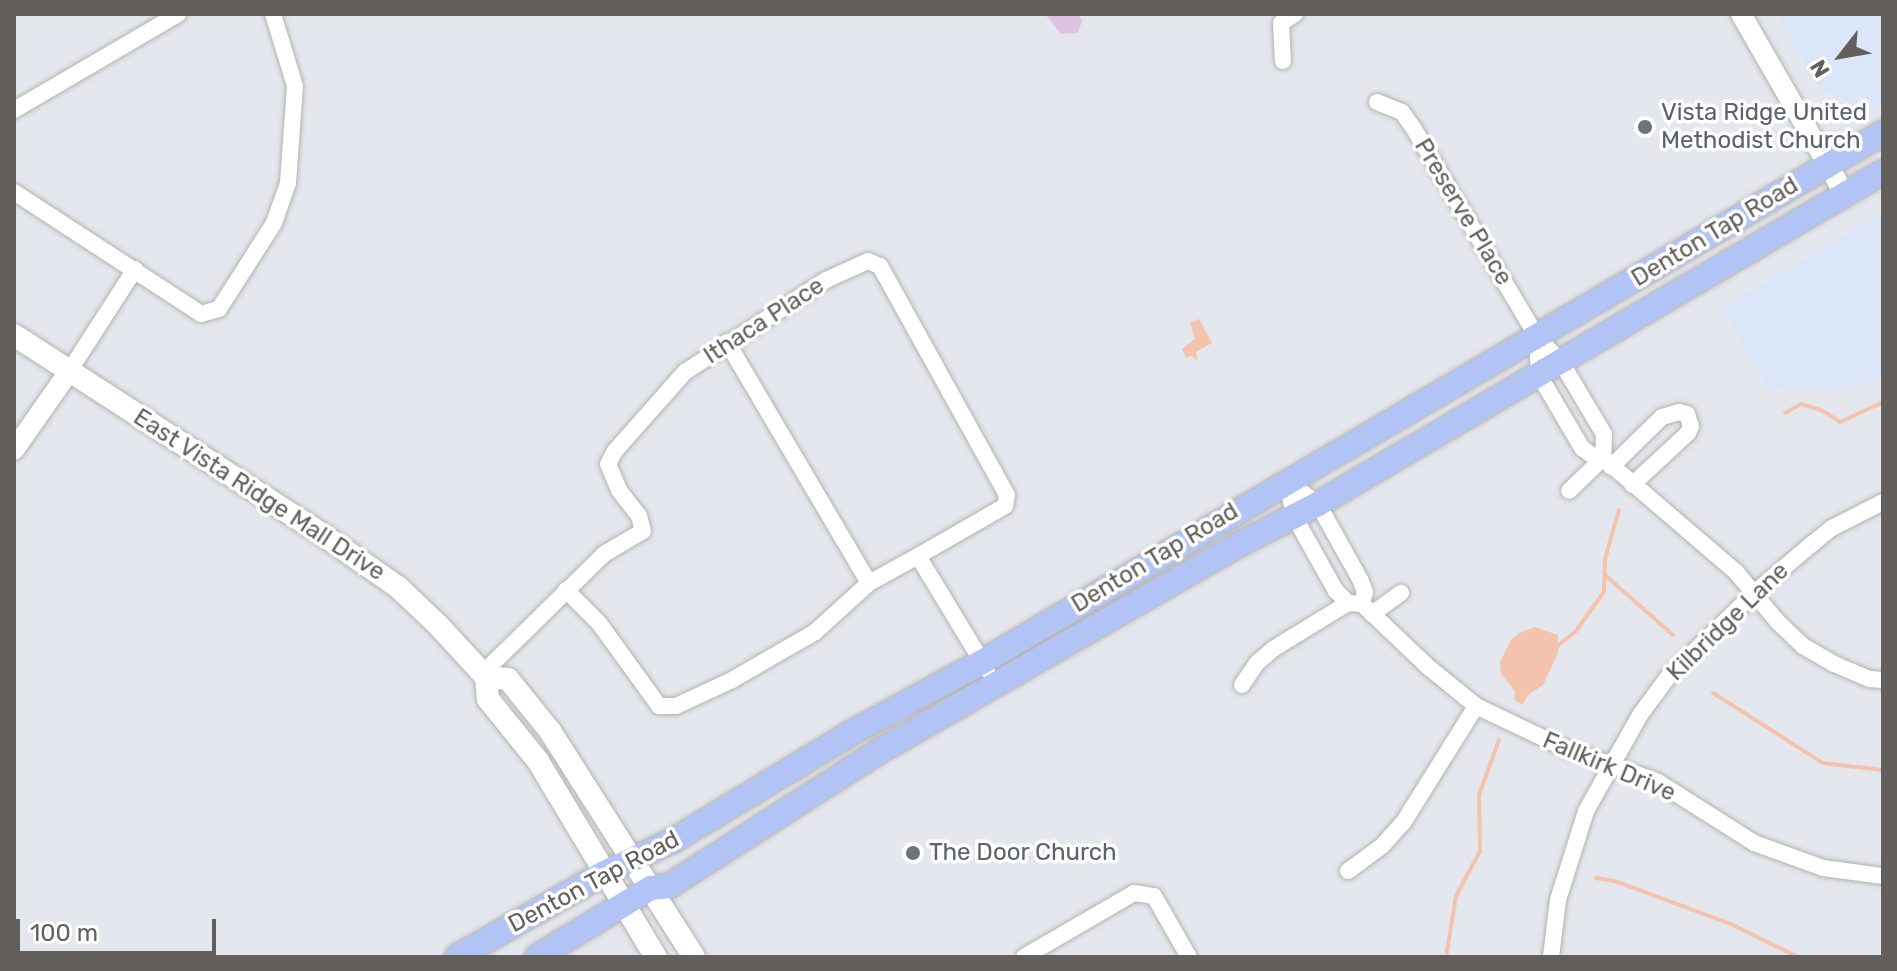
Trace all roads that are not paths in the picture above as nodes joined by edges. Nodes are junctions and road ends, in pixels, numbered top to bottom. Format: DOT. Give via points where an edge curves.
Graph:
graph roads {
  1 [pos="178,14"];
  2 [pos="273,14"];
  3 [pos="1295,14"];
  4 [pos="1741,14"];
  5 [pos="1283,61"];
  6 [pos="1377,102"];
  7 [pos="14,110"];
  8 [pos="1883,133"];
  9 [pos="1828,165"];
  10 [pos="1883,172"];
  11 [pos="14,192"];
  12 [pos="1845,195"];
  13 [pos="135,269"];
  14 [pos="14,335"];
  15 [pos="1537,337"];
  16 [pos="727,342"];
  17 [pos="1561,362"];
  18 [pos="70,370"];
  19 [pos="1539,375"];
  20 [pos="14,450"];
  21 [pos="1607,462"];
  22 [pos="1287,481"];
  23 [pos="1632,485"];
  24 [pos="1569,491"];
  25 [pos="1883,502"];
  26 [pos="1318,504"];
  27 [pos="1294,516"];
  28 [pos="918,556"];
  29 [pos="869,583"];
  30 [pos="566,590"];
  31 [pos="1401,593"];
  32 [pos="1754,593"];
  33 [pos="1361,607"];
  34 [pos="982,662"];
  35 [pos="484,675"];
  36 [pos="1883,680"];
  37 [pos="995,685"];
  38 [pos="1242,685"];
  39 [pos="1476,706"];
  40 [pos="1614,764"];
  41 [pos="633,859"];
  42 [pos="1348,871"];
  43 [pos="604,873"];
  44 [pos="1883,876"];
  45 [pos="651,888"];
  46 [pos="624,904"];
  47 [pos="457,957"];
  48 [pos="537,957"];
  49 [pos="656,957"];
  50 [pos="694,957"];
  51 [pos="1024,957"];
  52 [pos="1189,957"];
  53 [pos="1551,957"];
  1 -- 7 [label="street"];
  2 -- 13 [label="street" via="295,86 288,183 274,223 219,309 201,314"];
  3 -- 5 [label="street" via="1281,23"];
  4 -- 9 [label="street"];
  6 -- 15 [label="street, Preserve Place" via="1402,112 1414,129"];
  8 -- 9 [label="main road, Denton Tap Road"];
  9 -- 12 [label="street"];
  9 -- 15 [label="main road, Denton Tap Road"];
  10 -- 12 [label="main road, Denton Tap Road"];
  11 -- 13 [label="street"];
  12 -- 17 [label="main road, Denton Tap Road"];
  13 -- 18 [label="street"];
  14 -- 18 [label="main road, East Vista Ridge Mall Drive"];
  15 -- 17 [label="street"];
  15 -- 19 [label="street"];
  15 -- 22 [label="main road, Denton Tap Road"];
  16 -- 28 [label="street, Ithaca Place" via="826,280 868,261 880,266 1007,495 1005,506"];
  16 -- 29 [label="street"];
  16 -- 30 [label="street, Ithaca Place" via="685,372 615,451 608,464 643,531 604,554"];
  17 -- 19 [label="main road, Denton Tap Road"];
  17 -- 21 [label="street" via="1604,434"];
  18 -- 20 [label="street"];
  18 -- 35 [label="main road, East Vista Ridge Mall Drive" via="398,587"];
  19 -- 21 [label="street" via="1582,448"];
  19 -- 26 [label="main road, Denton Tap Road"];
  21 -- 23 [label="street"];
  21 -- 23 [label="street" via="1662,417 1687,414 1688,433"];
  21 -- 24 [label="street"];
  22 -- 26 [label="street"];
  22 -- 27 [label="street, Fallkirk Drive"];
  22 -- 34 [label="main road, Denton Tap Road"];
  23 -- 32 [label="street"];
  25 -- 32 [label="street, Kilbridge Lane" via="1832,528"];
  26 -- 27 [label="main road, Denton Tap Road"];
  26 -- 33 [label="street" via="1360,579 1365,592"];
  27 -- 33 [label="street, Fallkirk Drive" via="1329,581"];
  27 -- 37 [label="main road, Denton Tap Road"];
  28 -- 29 [label="street, Ithaca Place"];
  28 -- 34 [label="street"];
  29 -- 30 [label="street, Ithaca Place" via="815,632 676,706 659,706 599,623"];
  30 -- 35 [label="street, Ithaca Place"];
  31 -- 33 [label="street"];
  32 -- 36 [label="street" via="1803,646 1834,664"];
  32 -- 40 [label="street, Kilbridge Lane" via="1668,677"];
  33 -- 38 [label="street" via="1273,649"];
  33 -- 39 [label="street, Fallkirk Drive"];
  34 -- 37 [label="street"];
  34 -- 41 [label="main road, Denton Tap Road"];
  35 -- 41 [label="main road, East Vista Ridge Mall Drive" via="508,679"];
  35 -- 43 [label="main road, East Vista Ridge Mall Drive" via="488,699 538,761"];
  37 -- 45 [label="main road, Denton Tap Road" via="878,752 669,886"];
  39 -- 40 [label="street, Fallkirk Drive" via="1562,747"];
  39 -- 42 [label="street" via="1403,823"];
  40 -- 44 [label="street, Fallkirk Drive" via="1658,782 1754,843 1823,868"];
  40 -- 53 [label="street, Kilbridge Lane" via="1586,811 1570,856"];
  41 -- 43 [label="main road, Denton Tap Road"];
  41 -- 45 [label="main road, East Vista Ridge Mall Drive"];
  43 -- 46 [label="main road, East Vista Ridge Mall Drive"];
  43 -- 47 [label="main road, Denton Tap Road"];
  45 -- 46 [label="main road, Denton Tap Road"];
  45 -- 50 [label="main road, East Vista Ridge Mall Drive"];
  46 -- 48 [label="main road, Denton Tap Road"];
  46 -- 49 [label="main road, East Vista Ridge Mall Drive"];
  51 -- 52 [label="street" via="1134,893 1154,896"];
}
